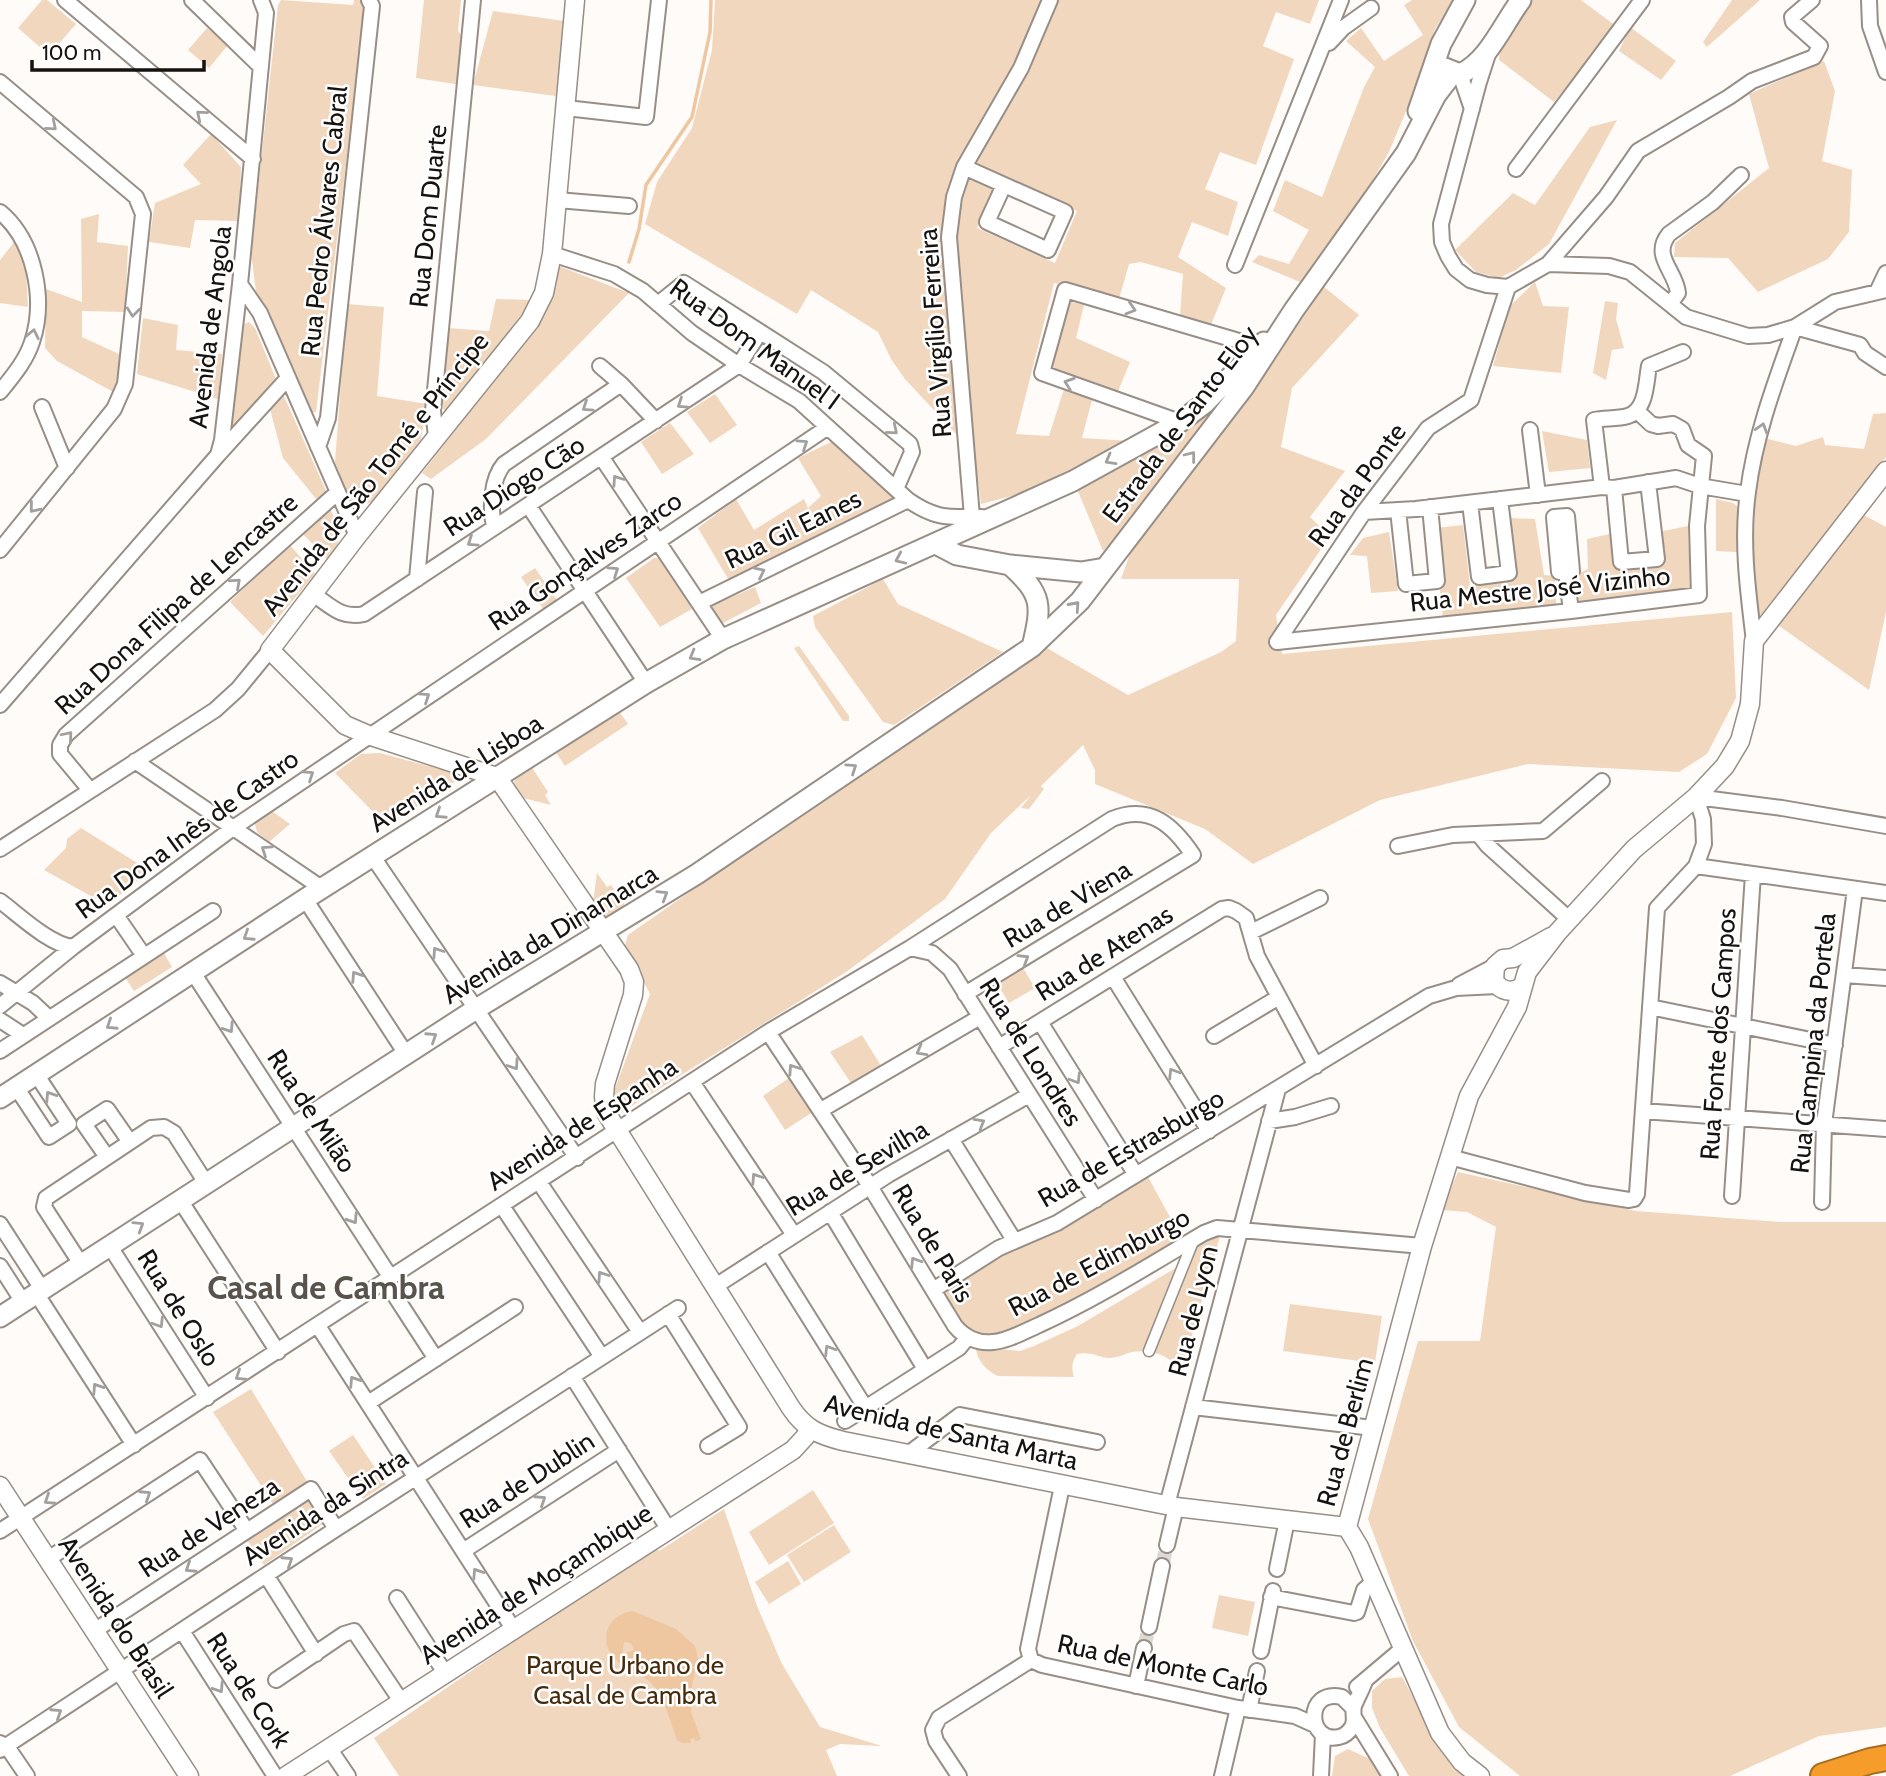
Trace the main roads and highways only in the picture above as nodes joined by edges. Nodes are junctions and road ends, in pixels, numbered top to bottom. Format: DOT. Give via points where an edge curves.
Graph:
graph roads {
  1 [pos="1465,0"];
  2 [pos="1520,1"];
  3 [pos="1441,44"];
  4 [pos="1456,74"];
  5 [pos="1406,153"];
  6 [pos="1294,310"];
  7 [pos="976,522"];
  8 [pos="936,544"];
  9 [pos="1010,565"];
  10 [pos="1105,568"];
  11 [pos="1032,646"];
  12 [pos="8,1093"];
  13 [pos="0,1317"];
  14 [pos="1886,1758"];
  15 [pos="1823,1776"];
  1 -- 3 [label="main road, Estrada de Santo Eloy"];
  2 -- 4 [label="main road, Estrada de Santo Eloy" via="1479,60 1468,71"];
  3 -- 4 [label="main road" via="1441,61 1446,70"];
  3 -- 5 [label="main road, Estrada de Santo Eloy"];
  4 -- 5 [label="main road, Estrada de Santo Eloy" via="1436,95"];
  5 -- 6 [label="main road, Estrada de Santo Eloy"];
  6 -- 7 [label="main road, Estrada de Santo Eloy, one-way" via="1205,404 1180,422 1073,481"];
  10 -- 6 [label="main road, Estrada de Santo Eloy, one-way" via="1244,387"];
  7 -- 8 [label="main road, Avenida de Lisboa"];
  8 -- 9 [label="main road" via="957,555"];
  8 -- 12 [label="main road, Avenida de Lisboa, one-way" via="723,639 646,683"];
  9 -- 10 [label="main road" via="1082,572"];
  9 -- 11 [label="main road" via="1028,582 1038,603"];
  11 -- 10 [label="main road, Avenida da Dinamarca, one-way" via="1080,601"];
  13 -- 11 [label="main road, Avenida da Dinamarca, one-way" via="476,1009 697,874"];
  14 -- 15 [label="highway"];
}
